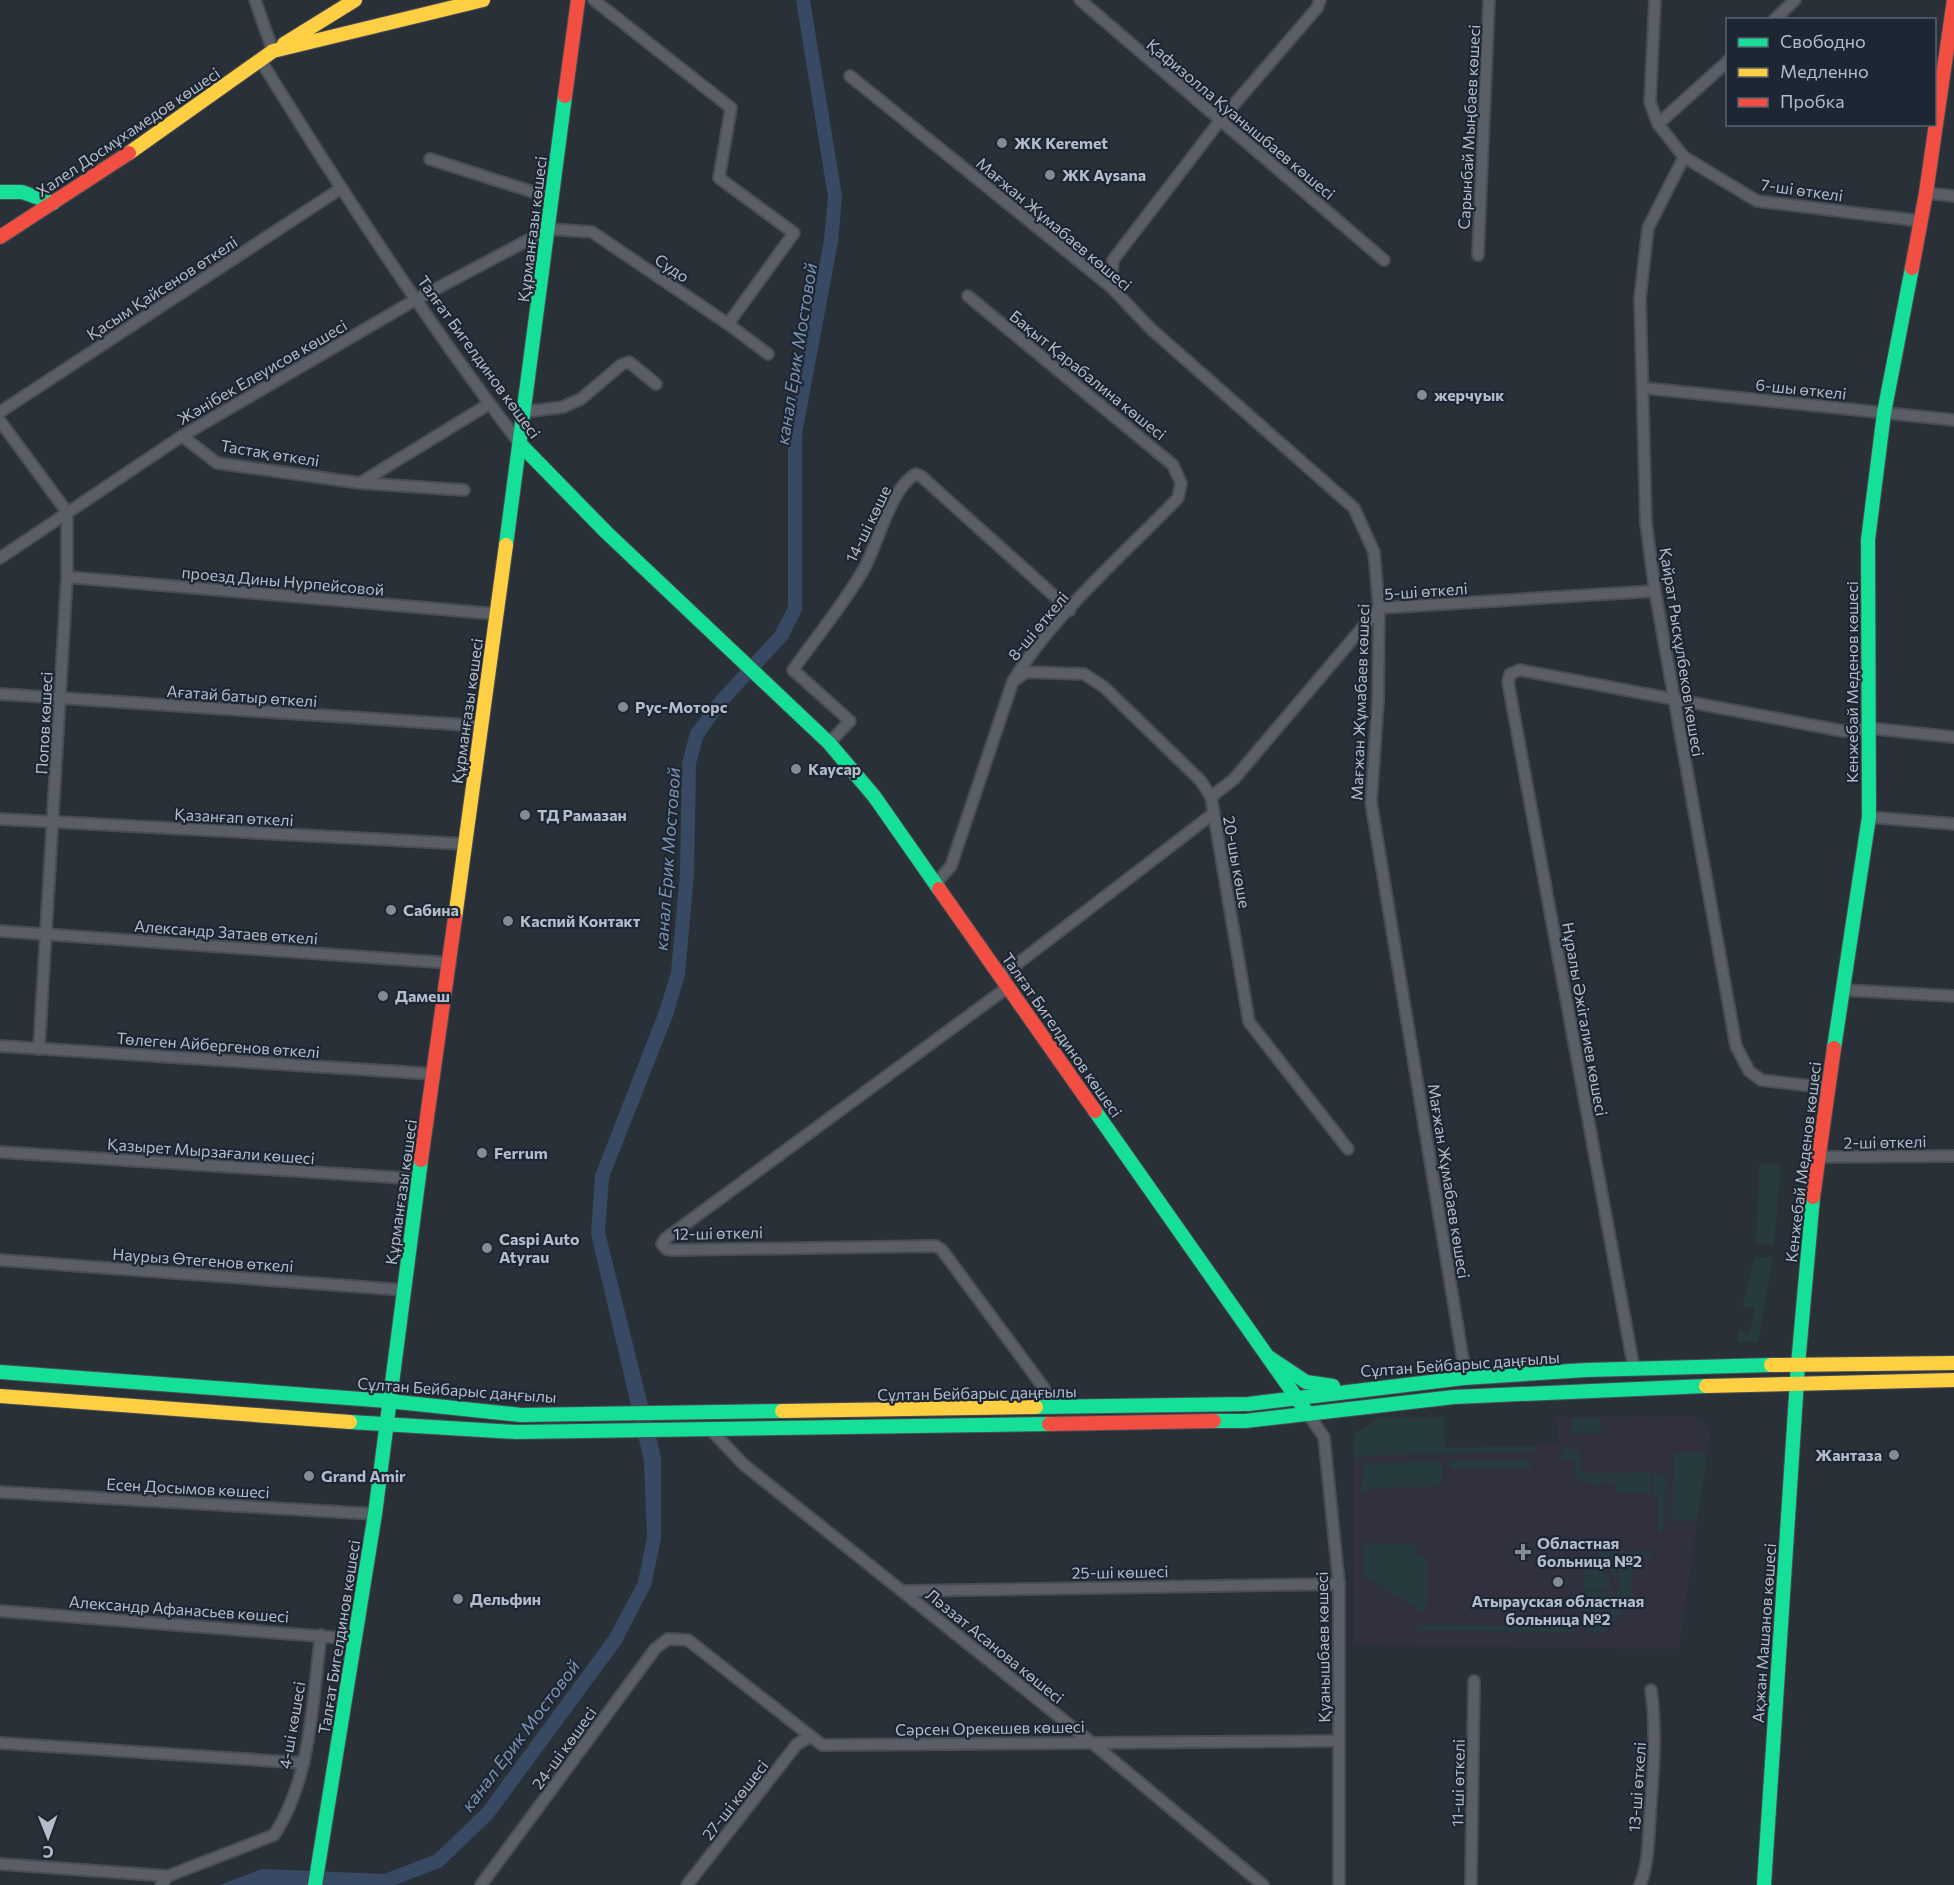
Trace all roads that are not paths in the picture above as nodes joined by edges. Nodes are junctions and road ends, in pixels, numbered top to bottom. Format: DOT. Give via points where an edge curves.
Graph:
graph roads {
  1 [pos="255,0"];
  2 [pos="356,0"];
  3 [pos="483,0"];
  4 [pos="578,0"];
  5 [pos="594,0"];
  6 [pos="1080,0"];
  7 [pos="1320,0"];
  8 [pos="1490,0"];
  9 [pos="1655,0"];
  10 [pos="1795,0"];
  11 [pos="1953,0"];
  12 [pos="1776,18"];
  13 [pos="273,51"];
  14 [pos="261,61"];
  15 [pos="1726,63"];
  16 [pos="850,76"];
  17 [pos="1219,122"];
  18 [pos="1936,122"];
  19 [pos="1658,124"];
  20 [pos="1935,126"];
  21 [pos="1684,157"];
  22 [pos="430,159"];
  23 [pos="340,189"];
  24 [pos="0,192"];
  25 [pos="1926,193"];
  26 [pos="1954,196"];
  27 [pos="552,198"];
  28 [pos="52,203"];
  29 [pos="1921,221"];
  30 [pos="549,230"];
  31 [pos="0,237"];
  32 [pos="1478,255"];
  33 [pos="1384,260"];
  34 [pos="1111,287"];
  35 [pos="968,296"];
  36 [pos="415,300"];
  37 [pos="728,324"];
  38 [pos="768,354"];
  39 [pos="656,384"];
  40 [pos="1644,387"];
  41 [pos="489,404"];
  42 [pos="0,412"];
  43 [pos="524,412"];
  44 [pos="1884,412"];
  45 [pos="1954,420"];
  46 [pos="0,421"];
  47 [pos="183,436"];
  48 [pos="520,444"];
  49 [pos="360,483"];
  50 [pos="1182,483"];
  51 [pos="464,490"];
  52 [pos="67,512"];
  53 [pos="0,558"];
  54 [pos="67,578"];
  55 [pos="1655,591"];
  56 [pos="1379,608"];
  57 [pos="1070,610"];
  58 [pos="497,614"];
  59 [pos="1012,681"];
  60 [pos="0,694"];
  61 [pos="60,700"];
  62 [pos="1674,701"];
  63 [pos="482,726"];
  64 [pos="1868,728"];
  65 [pos="1954,737"];
  66 [pos="829,743"];
  67 [pos="1211,797"];
  68 [pos="1214,813"];
  69 [pos="1869,817"];
  70 [pos="0,819"];
  71 [pos="53,822"];
  72 [pos="1954,824"];
  73 [pos="466,844"];
  74 [pos="936,883"];
  75 [pos="0,931"];
  76 [pos="47,934"];
  77 [pos="450,963"];
  78 [pos="1004,982"];
  79 [pos="1843,990"];
  80 [pos="1954,996"];
  81 [pos="0,1046"];
  82 [pos="39,1049"];
  83 [pos="434,1074"];
  84 [pos="1828,1088"];
  85 [pos="1348,1149"];
  86 [pos="0,1152"];
  87 [pos="1954,1156"];
  88 [pos="1817,1158"];
  89 [pos="420,1179"];
  90 [pos="0,1260"];
  91 [pos="404,1290"];
  92 [pos="1270,1358"];
  93 [pos="1954,1363"];
  94 [pos="1798,1365"];
  95 [pos="1634,1369"];
  96 [pos="392,1370"];
  97 [pos="0,1372"];
  98 [pos="1466,1378"];
  99 [pos="1954,1380"];
  100 [pos="1798,1383"];
  101 [pos="1361,1387"];
  102 [pos="0,1396"];
  103 [pos="1298,1397"];
  104 [pos="359,1398"];
  105 [pos="388,1401"];
  106 [pos="425,1404"];
  107 [pos="1052,1408"];
  108 [pos="1308,1414"];
  109 [pos="363,1424"];
  110 [pos="385,1425"];
  111 [pos="418,1427"];
  112 [pos="711,1430"];
  113 [pos="382,1453"];
  114 [pos="0,1492"];
  115 [pos="375,1514"];
  116 [pos="1339,1584"];
  117 [pos="902,1591"];
  118 [pos="0,1611"];
  119 [pos="321,1635"];
  120 [pos="356,1638"];
  121 [pos="677,1638"];
  122 [pos="1474,1682"];
  123 [pos="1652,1690"];
  124 [pos="810,1737"];
  125 [pos="1091,1742"];
  126 [pos="1339,1742"];
  127 [pos="0,1743"];
  128 [pos="304,1763"];
  129 [pos="0,1864"];
  130 [pos="168,1876"];
  131 [pos="161,1885"];
  132 [pos="315,1885"];
  133 [pos="481,1885"];
  134 [pos="687,1885"];
  135 [pos="1263,1885"];
  136 [pos="1339,1885"];
  137 [pos="1471,1885"];
  138 [pos="1640,1885"];
  139 [pos="1764,1885"];
  1 -- 13 [label="street"];
  2 -- 13 [label="main road, Халел Досмұхамедов көшесі"];
  3 -- 13 [label="main road, Халел Досмұхамедов көшесі"];
  4 -- 27 [label="main road, Құрманғазы көшесі"];
  5 -- 37 [label="street" via="731,108 719,178 794,233"];
  6 -- 17 [label="street, Қафизолла Қуанышбаев көшесi"];
  7 -- 17 [label="street"];
  8 -- 32 [label="street, Сарынбай Мыңбаев көшесі"];
  9 -- 19 [label="street, 7-ші өткелі" via="1650,102"];
  10 -- 12 [label="street"];
  11 -- 18 [label="main road, Кенжебай Меденов көшесі"];
  13 -- 14 [label="main road, Халел Досмұхамедов көшесі"];
  14 -- 23 [label="street, Талғат Бигелдинов көшесі"];
  14 -- 28 [label="main road, Халел Досмұхамедов көшесі"];
  15 -- 19 [label="street"];
  16 -- 34 [label="street, Мағжан Жұмабаев көшесі"];
  17 -- 33 [label="street, Қафизолла Қуанышбаев көшесi"];
  17 -- 34 [label="street" via="1113,261"];
  19 -- 21 [label="street, 7-ші өткелі"];
  20 -- 25 [label="main road, Кенжебай Меденов көшесі"];
  21 -- 29 [label="street, 7-ші өткелі" via="1757,201"];
  21 -- 40 [label="street, Қайрат Рысқұлбеков көшесі" via="1648,228 1640,298"];
  22 -- 27 [label="street"];
  23 -- 36 [label="street, Талғат Бигелдинов көшесі"];
  23 -- 42 [label="street, Қасым Қайсенов өткелі"];
  24 -- 28 [label="main road" via="22,192"];
  25 -- 26 [label="street"];
  25 -- 29 [label="main road, Кенжебай Меденов көшесі"];
  27 -- 30 [label="main road, Құрманғазы көшесі"];
  28 -- 31 [label="main road, Халел Досмұхамедов көшесі"];
  29 -- 44 [label="main road, Кенжебай Меденов көшесі"];
  30 -- 36 [label="street, Жәнібек Елеуисов көшесі"];
  30 -- 37 [label="street, Судо" via="592,232"];
  30 -- 43 [label="main road, Құрманғазы көшесі"];
  34 -- 56 [label="street, Мағжан Жұмабаев көшесі" via="1151,329 1353,508 1374,552"];
  35 -- 50 [label="street, Бақыт Қарабалина көшесі" via="1173,465"];
  36 -- 41 [label="street, Талғат Бигелдинов көшесі"];
  36 -- 47 [label="street, Жәнібек Елеуисов көшесі"];
  37 -- 38 [label="street, Судо"];
  39 -- 43 [label="street" via="628,362 581,399 563,407"];
  40 -- 44 [label="street, 6-шы өткелі"];
  40 -- 55 [label="street, Қайрат Рысқұлбеков көшесі" via="1646,523"];
  41 -- 48 [label="street, Талғат Бигелдинов көшесі"];
  41 -- 49 [label="street"];
  43 -- 48 [label="main road, Құрманғазы көшесі"];
  44 -- 45 [label="street, 6-шы өткелі"];
  44 -- 64 [label="main road, Кенжебай Меденов көшесі" via="1868,540"];
  46 -- 52 [label="street"];
  47 -- 49 [label="street, Тастақ өткелі" via="217,463"];
  47 -- 52 [label="street, Жәнібек Елеуисов көшесі"];
  48 -- 58 [label="main road, Құрманғазы көшесі"];
  48 -- 66 [label="main road, Талғат Бигелдинов көшесі" via="606,532"];
  49 -- 51 [label="street, Тастақ өткелі"];
  50 -- 57 [label="street, 8-ші өткелі" via="1178,498"];
  52 -- 53 [label="street, Жәнібек Елеуисов көшесі"];
  52 -- 54 [label="street, Попов көшесі"];
  54 -- 58 [label="street, проезд Дины Нурпейсовой"];
  54 -- 61 [label="street, Попов көшесі"];
  55 -- 56 [label="street, 5-ші өткелі"];
  55 -- 62 [label="street, Қайрат Рысқұлбеков көшесі"];
  56 -- 67 [label="street, 5-ші өткелі" via="1234,779"];
  56 -- 98 [label="street, Мағжан Жұмабаев көшесі" via="1371,802"];
  57 -- 59 [label="street, 8-ші өткелі" via="1024,661"];
  57 -- 66 [label="street, 14-ші көше" via="921,477 910,477 899,492 865,568 793,670 850,721"];
  58 -- 63 [label="main road, Құрманғазы көшесі"];
  59 -- 67 [label="street, 20-шы көше" via="1026,672 1084,674 1104,687 1201,781"];
  59 -- 74 [label="street, 8-ші өткелі" via="951,866"];
  60 -- 61 [label="street, Ағатай батыр өткелі"];
  61 -- 63 [label="street, Ағатай батыр өткелі"];
  61 -- 71 [label="street, Попов көшесі"];
  62 -- 64 [label="street" via="1843,731"];
  62 -- 84 [label="street, Қайрат Рысқұлбеков көшесі" via="1736,1046 1749,1071 1761,1080"];
  62 -- 95 [label="street, Нұралы Әжiгалиев көшесi" via="1520,670 1510,674 1508,682"];
  63 -- 73 [label="main road, Құрманғазы көшесі"];
  64 -- 65 [label="street"];
  64 -- 69 [label="main road, Кенжебай Меденов көшесі"];
  66 -- 74 [label="main road, Талғат Бигелдинов көшесі" via="874,796"];
  67 -- 68 [label="street, 20-шы көше"];
  68 -- 78 [label="street"];
  68 -- 85 [label="street, 20-шы көше" via="1250,1022"];
  69 -- 72 [label="street"];
  69 -- 79 [label="main road, Кенжебай Меденов көшесі"];
  70 -- 71 [label="street, Қазанғап өткелі"];
  71 -- 73 [label="street, Қазанғап өткелі"];
  71 -- 76 [label="street, Попов көшесі"];
  73 -- 77 [label="main road, Құрманғазы көшесі"];
  74 -- 78 [label="main road, Талғат Бигелдинов көшесі"];
  75 -- 76 [label="street, Александр Затаев өткелі"];
  76 -- 77 [label="street, Александр Затаев өткелі"];
  76 -- 82 [label="street, Попов көшесі"];
  77 -- 83 [label="main road, Құрманғазы көшесі"];
  78 -- 92 [label="main road, Талғат Бигелдинов көшесі"];
  78 -- 107 [label="street, 12-ші өткелі" via="662,1244 672,1250 936,1246 1044,1388"];
  79 -- 80 [label="street"];
  79 -- 84 [label="main road, Кенжебай Меденов көшесі"];
  81 -- 82 [label="street, Төлеген Айбергенов өткелі"];
  82 -- 83 [label="street, Төлеген Айбергенов өткелі"];
  83 -- 89 [label="main road, Құрманғазы көшесі"];
  84 -- 88 [label="main road, Кенжебай Меденов көшесі"];
  86 -- 89 [label="street, Қазырет Мырзағали көшесі"];
  87 -- 88 [label="street, 2-ші өткелі"];
  88 -- 94 [label="main road, Кенжебай Меденов көшесі"];
  89 -- 91 [label="main road, Құрманғазы көшесі"];
  90 -- 91 [label="street, Наурыз Өтегенов өткелі"];
  91 -- 96 [label="main road, Құрманғазы көшесі"];
  92 -- 101 [label="main road" via="1306,1382"];
  92 -- 103 [label="main road, Талғат Бигелдинов көшесі"];
  93 -- 94 [label="main road, Сұлтан Бейбарыс даңғылы"];
  94 -- 95 [label="main road, Сұлтан Бейбарыс даңғылы"];
  94 -- 100 [label="main road, Кенжебай Меденов көшесі"];
  95 -- 98 [label="main road, Сұлтан Бейбарыс даңғылы"];
  96 -- 104 [label="main road" via="382,1390"];
  96 -- 105 [label="main road, Құрманғазы көшесі"];
  96 -- 106 [label="main road" via="401,1390"];
  97 -- 104 [label="main road, Сұлтан Бейбарыс даңғылы"];
  98 -- 101 [label="main road, Сұлтан Бейбарыс даңғылы"];
  99 -- 100 [label="main road, Сұлтан Бейбарыс даңғылы"];
  100 -- 108 [label="main road, Сұлтан Бейбарыс даңғылы" via="1454,1397"];
  100 -- 139 [label="main road, Ақжан Машанов көшесі"];
  101 -- 103 [label="main road, Сұлтан Бейбарыс даңғылы"];
  102 -- 109 [label="main road, Сұлтан Бейбарыс даңғылы"];
  103 -- 107 [label="main road, Сұлтан Бейбарыс даңғылы" via="1248,1404"];
  103 -- 108 [label="main road, Талғат Бигелдинов көшесі"];
  104 -- 105 [label="main road, Сұлтан Бейбарыс даңғылы"];
  105 -- 106 [label="main road, Сұлтан Бейбарыс даңғылы"];
  105 -- 110 [label="main road, Құрманғазы көшесі"];
  106 -- 107 [label="main road, Сұлтан Бейбарыс даңғылы" via="521,1415"];
  108 -- 112 [label="main road, Сұлтан Бейбарыс даңғылы" via="1245,1420"];
  108 -- 116 [label="street, Қуанышбаев көшесі" via="1324,1437"];
  109 -- 110 [label="main road, Сұлтан Бейбарыс даңғылы"];
  109 -- 113 [label="main road" via="376,1434"];
  110 -- 111 [label="main road, Сұлтан Бейбарыс даңғылы"];
  110 -- 113 [label="main road, Талғат Бигелдинов көшесі"];
  111 -- 112 [label="main road, Сұлтан Бейбарыс даңғылы" via="516,1432"];
  111 -- 113 [label="main road" via="396,1434"];
  112 -- 117 [label="street, Ләззат Асанова көшесі" via="743,1464"];
  113 -- 115 [label="main road, Талғат Бигелдинов көшесі"];
  114 -- 115 [label="street, Есен Досымов көшесі"];
  115 -- 120 [label="main road, Талғат Бигелдинов көшесі"];
  116 -- 117 [label="street, 25-ші көшесі"];
  116 -- 126 [label="street, Қуанышбаев көшесі"];
  117 -- 125 [label="street, Ләззат Асанова көшесі"];
  118 -- 119 [label="street, Александр Афанасьев көшесі"];
  119 -- 120 [label="street, Александр Афанасьев көшесі"];
  119 -- 128 [label="street, 4-ші көшесі"];
  120 -- 132 [label="main road, Талғат Бигелдинов көшесі"];
  121 -- 124 [label="street, Сәрсен Орекешев көшесі" via="688,1640"];
  121 -- 133 [label="street, 24-ші көшесі" via="668,1639 655,1649"];
  122 -- 137 [label="street, 11-ші өткелі"];
  123 -- 138 [label="street, 13-ші өткелі" via="1656,1722 1653,1781 1646,1870"];
  124 -- 125 [label="street, Сәрсен Орекешев көшесі" via="822,1745"];
  124 -- 134 [label="street, 27-ші көшесі" via="797,1744"];
  125 -- 126 [label="street, Сәрсен Орекешев көшесі"];
  125 -- 135 [label="street, Ләззат Асанова көшесі"];
  126 -- 136 [label="street, Қуанышбаев көшесі"];
  127 -- 128 [label="street"];
  128 -- 130 [label="street, 4-ші көшесі" via="284,1820 274,1835"];
  129 -- 130 [label="street"];
  130 -- 131 [label="street"];
}
